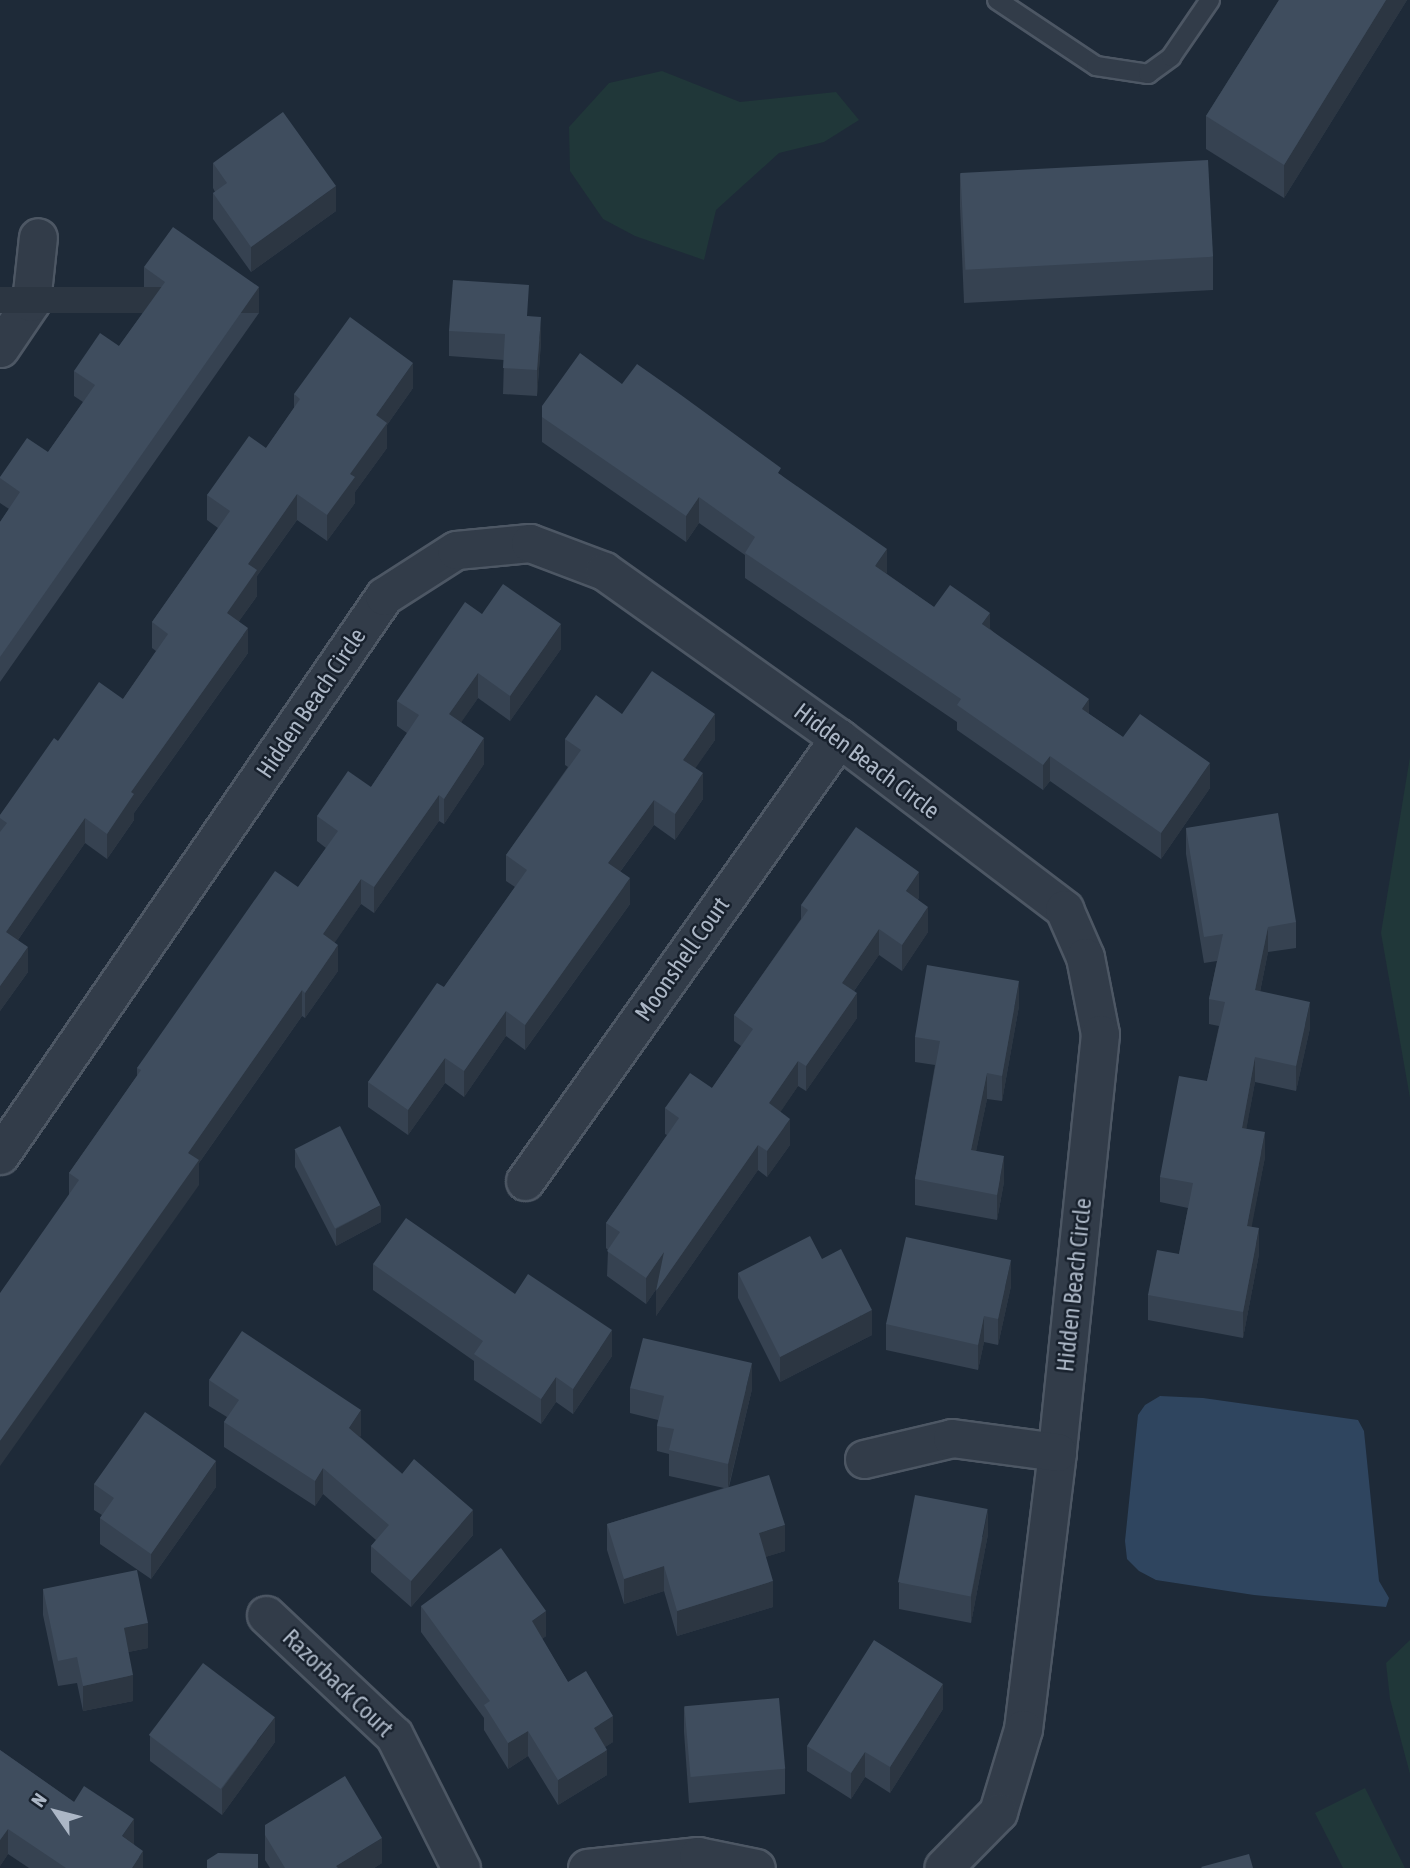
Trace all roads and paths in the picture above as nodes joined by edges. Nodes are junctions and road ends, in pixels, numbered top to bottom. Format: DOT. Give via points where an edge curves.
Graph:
graph roads {
  1 [pos="997,0"];
  2 [pos="1210,0"];
  3 [pos="38,237"];
  4 [pos="0,348"];
  5 [pos="839,738"];
  6 [pos="0,1155"];
  7 [pos="524,1181"];
  8 [pos="1057,1452"];
  9 [pos="864,1459"];
  10 [pos="266,1615"];
  11 [pos="461,1868"];
  12 [pos="587,1868"];
  13 [pos="757,1868"];
  14 [pos="943,1868"];
  1 -- 2 [label="lane" via="1096,66 1148,74 1171,57"];
  3 -- 4 [label="street" via="31,302"];
  5 -- 6 [label="street, Hidden Beach Circle" via="604,571 530,543 456,550 384,596"];
  5 -- 7 [label="street, Moonshell Court"];
  5 -- 8 [label="street, Hidden Beach Circle" via="1063,909 1085,957 1100,1034"];
  8 -- 9 [label="street" via="952,1438"];
  8 -- 14 [label="street, Hidden Beach Circle" via="1023,1729 998,1812"];
  10 -- 11 [label="street, Razorback Court" via="394,1735"];
  12 -- 13 [label="street" via="698,1856"];
}
